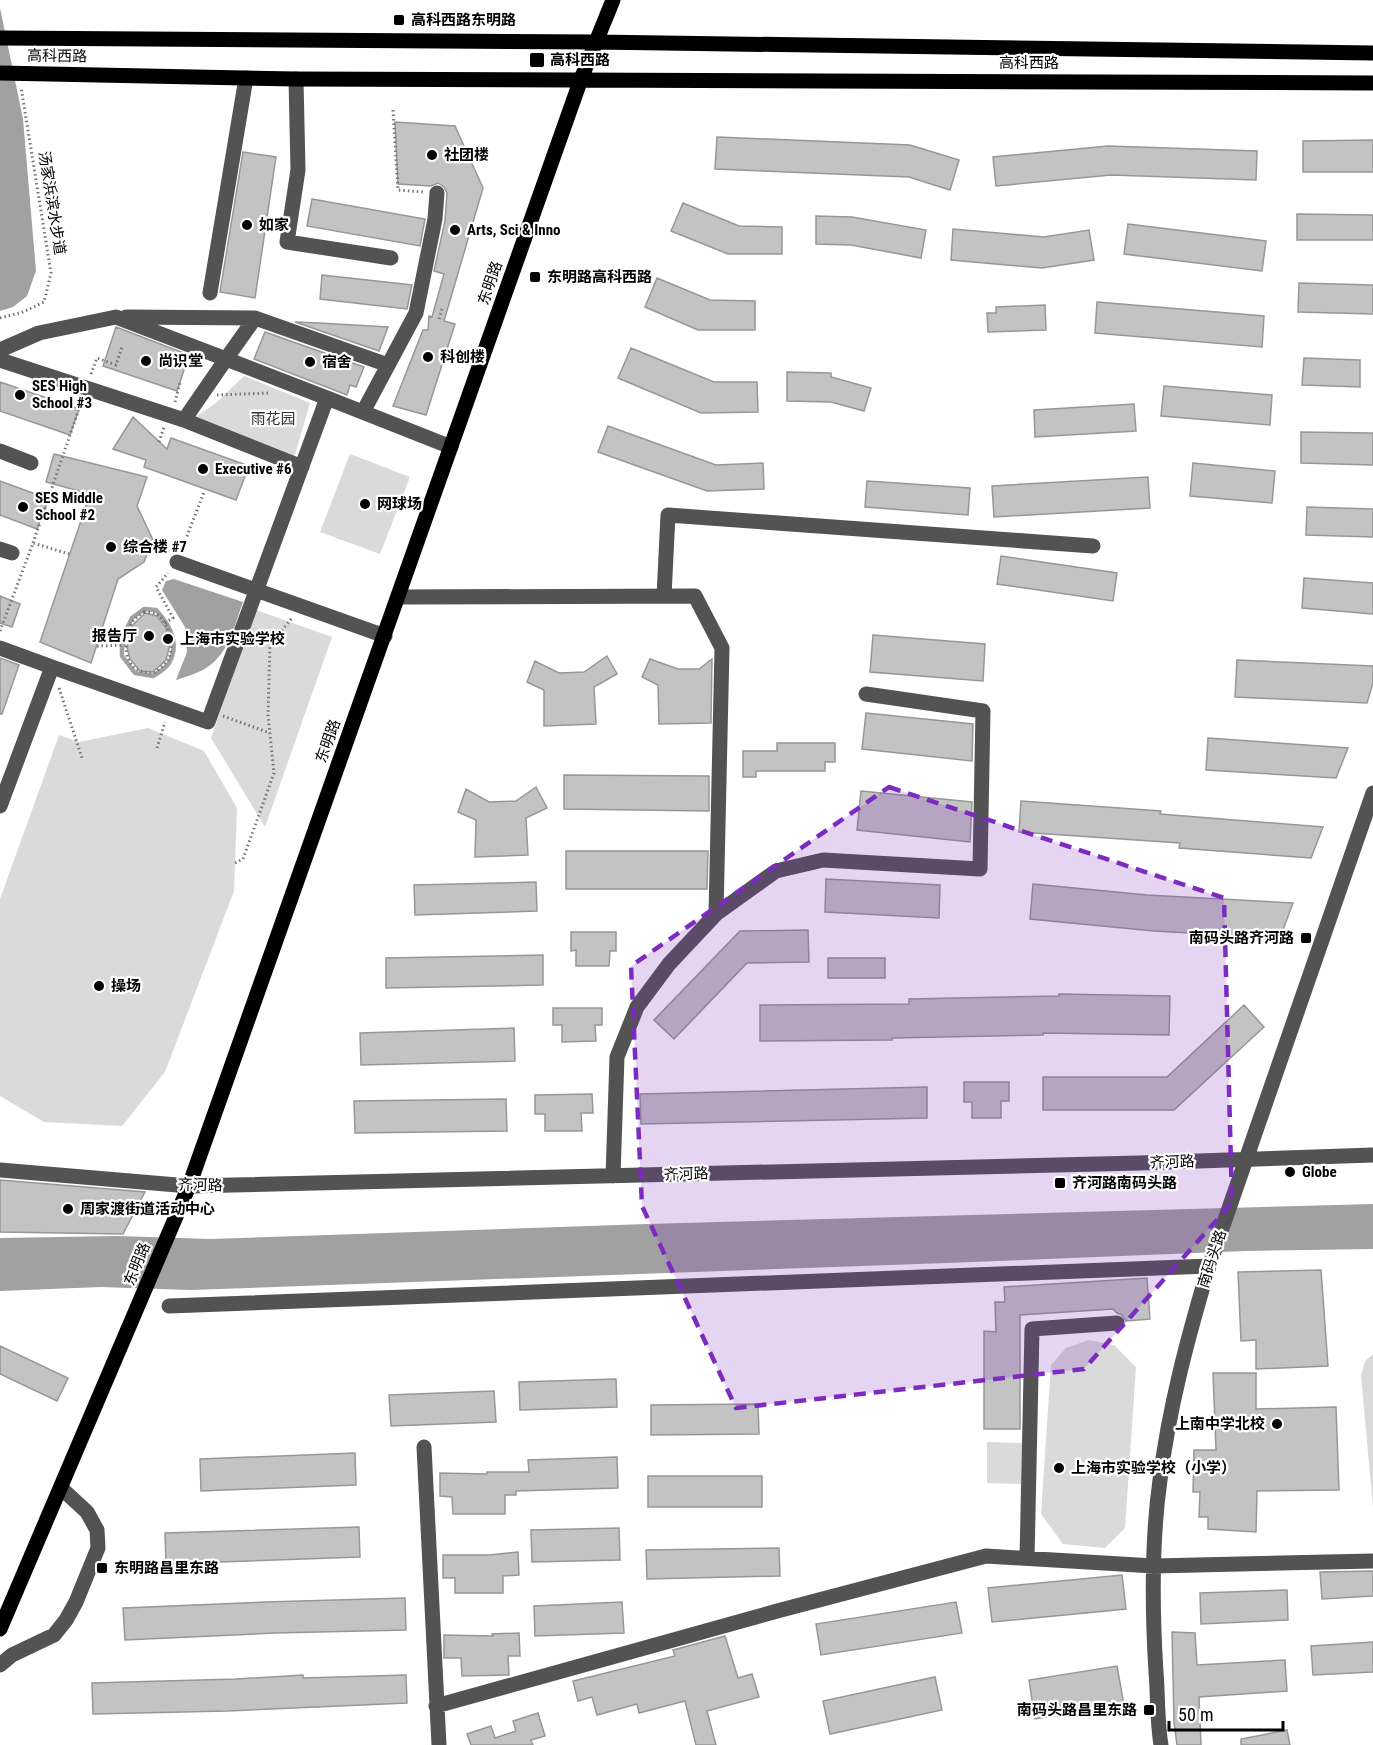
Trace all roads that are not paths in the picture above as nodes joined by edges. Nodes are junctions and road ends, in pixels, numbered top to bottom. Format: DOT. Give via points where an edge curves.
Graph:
graph roads {
  1 [pos="613,0"];
  2 [pos="0,38"];
  3 [pos="596,42"];
  4 [pos="1373,52"];
  5 [pos="0,73"];
  6 [pos="246,78"];
  7 [pos="296,79"];
  8 [pos="581,79"];
  9 [pos="1373,83"];
  10 [pos="436,193"];
  11 [pos="391,258"];
  12 [pos="210,292"];
  13 [pos="116,317"];
  14 [pos="255,318"];
  15 [pos="0,350"];
  16 [pos="226,359"];
  17 [pos="0,360"];
  18 [pos="388,364"];
  19 [pos="327,398"];
  20 [pos="363,412"];
  21 [pos="184,420"];
  22 [pos="451,447"];
  23 [pos="0,452"];
  24 [pos="31,463"];
  25 [pos="302,467"];
  26 [pos="1093,546"];
  27 [pos="177,562"];
  28 [pos="256,591"];
  29 [pos="664,596"];
  30 [pos="399,597"];
  31 [pos="385,636"];
  32 [pos="0,648"];
  33 [pos="52,667"];
  34 [pos="866,694"];
  35 [pos="1373,793"];
  36 [pos="0,806"];
  37 [pos="716,914"];
  38 [pos="1373,1155"];
  39 [pos="1247,1159"];
  40 [pos="0,1170"];
  41 [pos="613,1176"];
  42 [pos="189,1186"];
  43 [pos="1209,1266"];
  44 [pos="169,1306"];
  45 [pos="1117,1323"];
  46 [pos="424,1447"];
  47 [pos="61,1488"];
  48 [pos="1027,1558"];
  49 [pos="1373,1561"];
  50 [pos="1154,1566"];
  51 [pos="0,1629"];
  52 [pos="0,1665"];
  53 [pos="436,1706"];
  54 [pos="439,1745"];
  55 [pos="1161,1745"];
  1 -- 3 [label="main road, 东明路"];
  2 -- 3 [label="main road, 高科西路"];
  3 -- 4 [label="main road, 高科西路"];
  3 -- 8 [label="main road, 东明路"];
  5 -- 6 [label="main road, 高科西路"];
  6 -- 7 [label="main road, 高科西路"];
  6 -- 12 [label="street"];
  7 -- 8 [label="main road, 高科西路"];
  7 -- 11 [label="street" via="298,171 287,242"];
  8 -- 9 [label="main road, 高科西路"];
  8 -- 22 [label="main road, 东明路"];
  10 -- 18 [label="street" via="435,219 416,313"];
  13 -- 14 [label="street"];
  13 -- 15 [label="street" via="39,333"];
  13 -- 16 [label="street"];
  14 -- 16 [label="street"];
  14 -- 18 [label="street"];
  16 -- 19 [label="street"];
  16 -- 21 [label="street"];
  17 -- 21 [label="street"];
  18 -- 20 [label="street"];
  19 -- 20 [label="street"];
  19 -- 25 [label="street"];
  20 -- 22 [label="street"];
  21 -- 25 [label="street"];
  22 -- 30 [label="main road, 东明路"];
  23 -- 24 [label="street"];
  25 -- 28 [label="street"];
  26 -- 29 [label="street" via="668,515"];
  27 -- 28 [label="street"];
  28 -- 31 [label="street"];
  28 -- 33 [label="street" via="208,722"];
  29 -- 30 [label="street"];
  29 -- 37 [label="street" via="695,596 722,648"];
  30 -- 31 [label="main road, 东明路"];
  31 -- 42 [label="main road, 东明路"];
  32 -- 33 [label="street"];
  33 -- 36 [label="street"];
  34 -- 37 [label="street" via="983,711 980,869 823,860 776,871"];
  35 -- 39 [label="street, 南码头路"];
  37 -- 41 [label="street" via="669,964 637,1007 616,1057"];
  38 -- 39 [label="street, 齐河路"];
  39 -- 41 [label="street, 齐河路"];
  39 -- 43 [label="street, 南码头路"];
  40 -- 42 [label="street, 齐河路"];
  41 -- 42 [label="street, 齐河路"];
  42 -- 47 [label="main road, 东明路"];
  43 -- 44 [label="street"];
  43 -- 50 [label="street, 南码头路" via="1171,1410 1160,1481"];
  45 -- 48 [label="street" via="1032,1329"];
  46 -- 53 [label="street"];
  47 -- 51 [label="main road, 东明路"];
  47 -- 52 [label="street" via="87,1512 97,1530 98,1548 76,1602 54,1635"];
  48 -- 50 [label="street"];
  48 -- 53 [label="street" via="986,1556"];
  49 -- 50 [label="street"];
  50 -- 55 [label="street, 南码头路" via="1153,1619"];
  53 -- 54 [label="street"];
}
